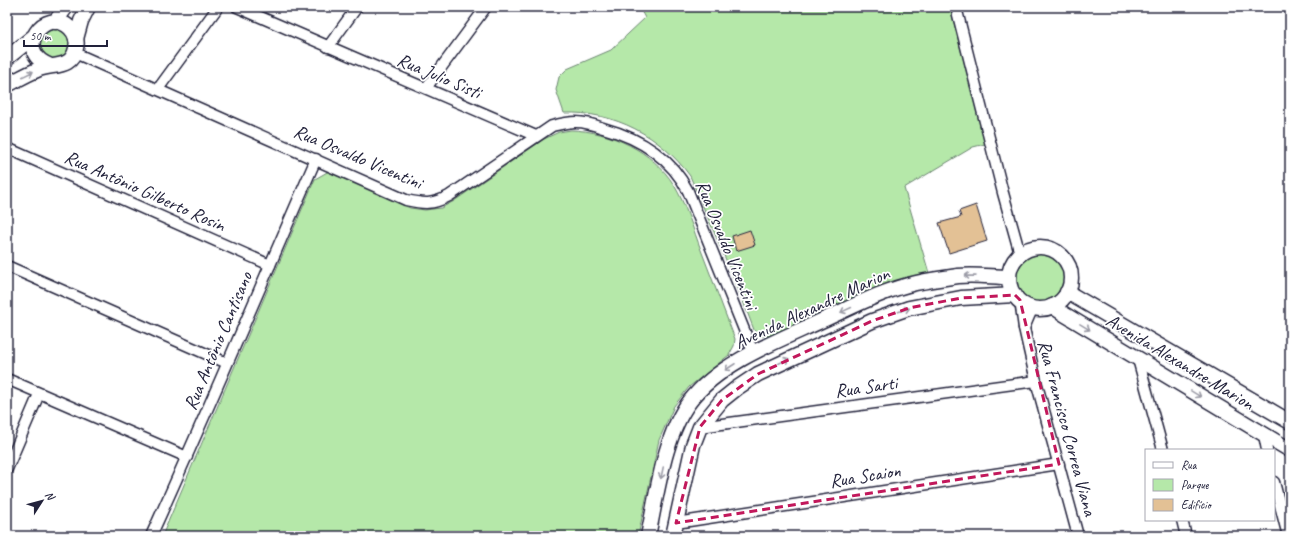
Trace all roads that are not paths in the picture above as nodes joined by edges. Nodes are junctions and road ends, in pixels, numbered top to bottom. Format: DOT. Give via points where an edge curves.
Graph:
graph roads {
  1 [pos="66,7"];
  2 [pos="88,7"];
  3 [pos="218,7"];
  4 [pos="236,7"];
  5 [pos="357,7"];
  6 [pos="486,7"];
  7 [pos="956,7"];
  8 [pos="55,22"];
  9 [pos="33,38"];
  10 [pos="76,46"];
  11 [pos="328,47"];
  12 [pos="7,58"];
  13 [pos="51,66"];
  14 [pos="7,84"];
  15 [pos="426,88"];
  16 [pos="158,89"];
  17 [pos="536,136"];
  18 [pos="7,148"];
  19 [pos="316,159"];
  20 [pos="1020,254"];
  21 [pos="270,265"];
  22 [pos="7,266"];
  23 [pos="1009,277"];
  24 [pos="1067,292"];
  25 [pos="1017,298"];
  26 [pos="1052,306"];
  27 [pos="1033,307"];
  28 [pos="1024,328"];
  29 [pos="753,352"];
  30 [pos="1138,359"];
  31 [pos="226,363"];
  32 [pos="7,379"];
  33 [pos="1036,381"];
  34 [pos="39,394"];
  35 [pos="1290,422"];
  36 [pos="700,427"];
  37 [pos="1264,435"];
  38 [pos="1163,449"];
  39 [pos="1267,449"];
  40 [pos="1290,450"];
  41 [pos="187,457"];
  42 [pos="1059,464"];
  43 [pos="7,469"];
  44 [pos="1275,486"];
  45 [pos="1182,521"];
  46 [pos="675,529"];
  47 [pos="151,536"];
  48 [pos="648,536"];
  49 [pos="1078,536"];
  50 [pos="1186,536"];
  51 [pos="1288,536"];
  1 -- 8 [label="street"];
  2 -- 10 [label="street" via="81,21"];
  3 -- 16 [label="street"];
  4 -- 11 [label="street, Rua Julio Sisti"];
  5 -- 11 [label="street"];
  6 -- 15 [label="street"];
  7 -- 20 [label="street"];
  8 -- 9 [label="street" via="42,26"];
  8 -- 10 [label="street" via="69,27 73,32"];
  9 -- 12 [label="street"];
  9 -- 13 [label="street" via="34,52 38,59"];
  10 -- 13 [label="street" via="71,59 65,64"];
  10 -- 16 [label="street, Rua Osvaldo Vicentini"];
  11 -- 15 [label="street, Rua Julio Sisti"];
  14 -- 13 [label="street, one-way" via="38,69"];
  15 -- 17 [label="street, Rua Julio Sisti"];
  16 -- 19 [label="street, Rua Osvaldo Vicentini"];
  17 -- 19 [label="street, Rua Osvaldo Vicentini" via="438,202 406,200"];
  17 -- 29 [label="street, Rua Osvaldo Vicentini" via="552,126 578,121 642,143 671,165 688,191"];
  18 -- 21 [label="street, Rua Antônio Gilberto Rosin"];
  19 -- 21 [label="street, Rua Antônio Cantisano"];
  20 -- 23 [label="street" via="1012,264"];
  20 -- 24 [label="street" via="1039,247 1050,248 1059,254 1070,272 1071,282"];
  21 -- 31 [label="street, Rua Antônio Cantisano"];
  22 -- 31 [label="street"];
  23 -- 25 [label="street"];
  23 -- 29 [label="street, Avenida Alexandre Marion, one-way" via="959,276 896,288"];
  24 -- 26 [label="street"];
  24 -- 35 [label="street, Avenida Alexandre Marion"];
  25 -- 27 [label="street"];
  25 -- 28 [label="street, Rua Francisco Correa Viana"];
  36 -- 25 [label="street, Avenida Alexandre Marion, one-way" via="722,400 758,374 872,321 909,308 961,298"];
  26 -- 27 [label="street" via="1042,309"];
  26 -- 30 [label="street, Avenida Alexandre Marion, one-way"];
  27 -- 28 [label="street, Rua Francisco Correa Viana"];
  28 -- 33 [label="street, Rua Francisco Correa Viana"];
  29 -- 48 [label="street, Avenida Alexandre Marion, one-way" via="700,390 677,424 665,457"];
  30 -- 37 [label="street, Avenida Alexandre Marion, one-way"];
  30 -- 38 [label="street"];
  31 -- 41 [label="street, Rua Antônio Cantisano"];
  32 -- 34 [label="street"];
  33 -- 36 [label="street, Rua Sarti"];
  33 -- 42 [label="street, Rua Francisco Correa Viana"];
  34 -- 41 [label="street"];
  34 -- 43 [label="street"];
  36 -- 46 [label="street, Avenida Alexandre Marion" via="693,445"];
  37 -- 39 [label="street"];
  37 -- 40 [label="street, Avenida Alexandre Marion"];
  41 -- 47 [label="street, Rua Antônio Cantisano"];
  42 -- 46 [label="street, Rua Scaion"];
  42 -- 49 [label="street, Rua Francisco Correa Viana"];
  44 -- 51 [label="street"];
  45 -- 50 [label="street"];
}
